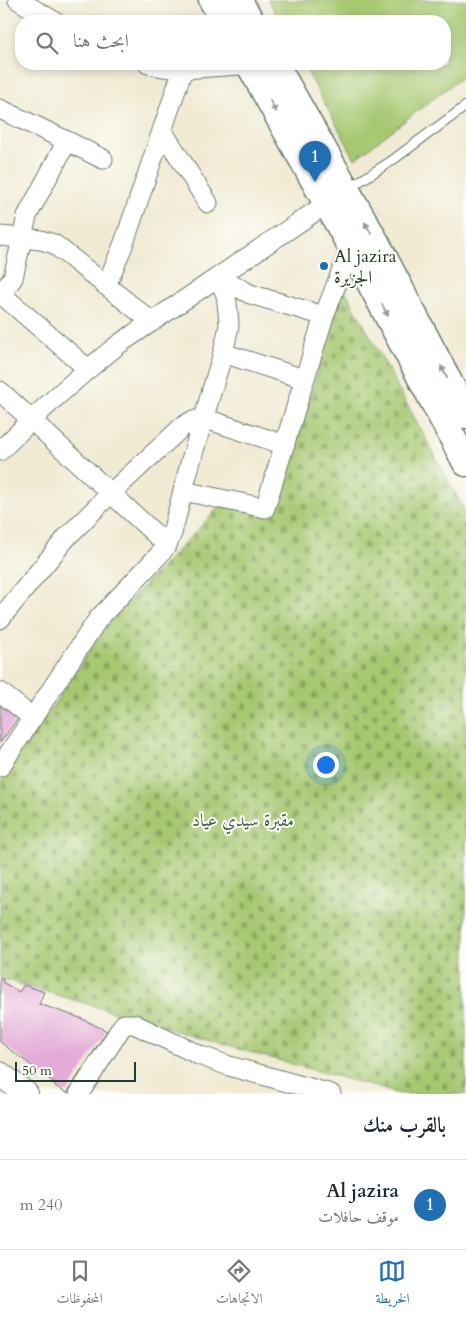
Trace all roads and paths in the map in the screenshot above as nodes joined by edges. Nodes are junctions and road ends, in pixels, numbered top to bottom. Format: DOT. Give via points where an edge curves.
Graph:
graph roads {
  1 [pos="212,0"];
  2 [pos="238,0"];
  3 [pos="22,1"];
  4 [pos="44,15"];
  5 [pos="221,15"];
  6 [pos="247,15"];
  7 [pos="183,70"];
  8 [pos="255,70"];
  9 [pos="279,70"];
  10 [pos="466,106"];
  11 [pos="0,109"];
  12 [pos="162,130"];
  13 [pos="67,141"];
  14 [pos="104,159"];
  15 [pos="337,197"];
  16 [pos="208,203"];
  17 [pos="0,236"];
  18 [pos="22,237"];
  19 [pos="351,247"];
  20 [pos="219,277"];
  21 [pos="106,286"];
  22 [pos="0,294"];
  23 [pos="324,316"];
  24 [pos="152,322"];
  25 [pos="224,354"];
  26 [pos="88,369"];
  27 [pos="304,379"];
  28 [pos="0,391"];
  29 [pos="466,415"];
  30 [pos="203,418"];
  31 [pos="31,420"];
  32 [pos="165,443"];
  33 [pos="285,444"];
  34 [pos="0,452"];
  35 [pos="191,460"];
  36 [pos="466,463"];
  37 [pos="183,491"];
  38 [pos="110,494"];
  39 [pos="167,545"];
  40 [pos="0,620"];
  41 [pos="0,692"];
  42 [pos="33,718"];
  43 [pos="0,767"];
  44 [pos="0,1074"];
  45 [pos="26,1094"];
  46 [pos="79,1094"];
  47 [pos="331,1094"];
  1 -- 5 [label="main road"];
  2 -- 6 [label="main road"];
  3 -- 4 [label="street"];
  7 -- 12 [label="street"];
  8 -- 15 [label="main road, one-way"];
  9 -- 15 [label="main road"];
  10 -- 15 [label="lane"];
  11 -- 13 [label="street"];
  12 -- 16 [label="street"];
  12 -- 21 [label="street"];
  13 -- 14 [label="street"];
  13 -- 18 [label="street" via="27,216"];
  15 -- 19 [label="main road"];
  15 -- 20 [label="street"];
  29 -- 15 [label="main road, one-way" via="378,244"];
  17 -- 18 [label="street"];
  18 -- 21 [label="street" via="54,244"];
  18 -- 22 [label="street" via="13,278"];
  19 -- 23 [label="street"];
  19 -- 36 [label="main road, one-way"];
  20 -- 23 [label="street" via="250,294"];
  20 -- 24 [label="street"];
  20 -- 25 [label="street" via="226,295 229,326"];
  21 -- 24 [label="street"];
  22 -- 26 [label="street"];
  23 -- 27 [label="street"];
  24 -- 26 [label="street"];
  25 -- 27 [label="street"];
  25 -- 30 [label="street"];
  26 -- 31 [label="street"];
  27 -- 33 [label="street"];
  28 -- 31 [label="street"];
  30 -- 32 [label="street" via="182,427"];
  30 -- 33 [label="street"];
  30 -- 35 [label="street"];
  31 -- 34 [label="street"];
  31 -- 38 [label="street"];
  32 -- 35 [label="street"];
  32 -- 38 [label="street"];
  33 -- 37 [label="street" via="265,508"];
  35 -- 37 [label="street"];
  37 -- 39 [label="street"];
  38 -- 39 [label="street"];
  38 -- 40 [label="street" via="67,537"];
  39 -- 42 [label="street" via="98,620"];
  41 -- 42 [label="street"];
  42 -- 43 [label="street"];
  44 -- 45 [label="street"];
  46 -- 47 [label="street" via="121,1028 129,1023 229,1066"];
}
